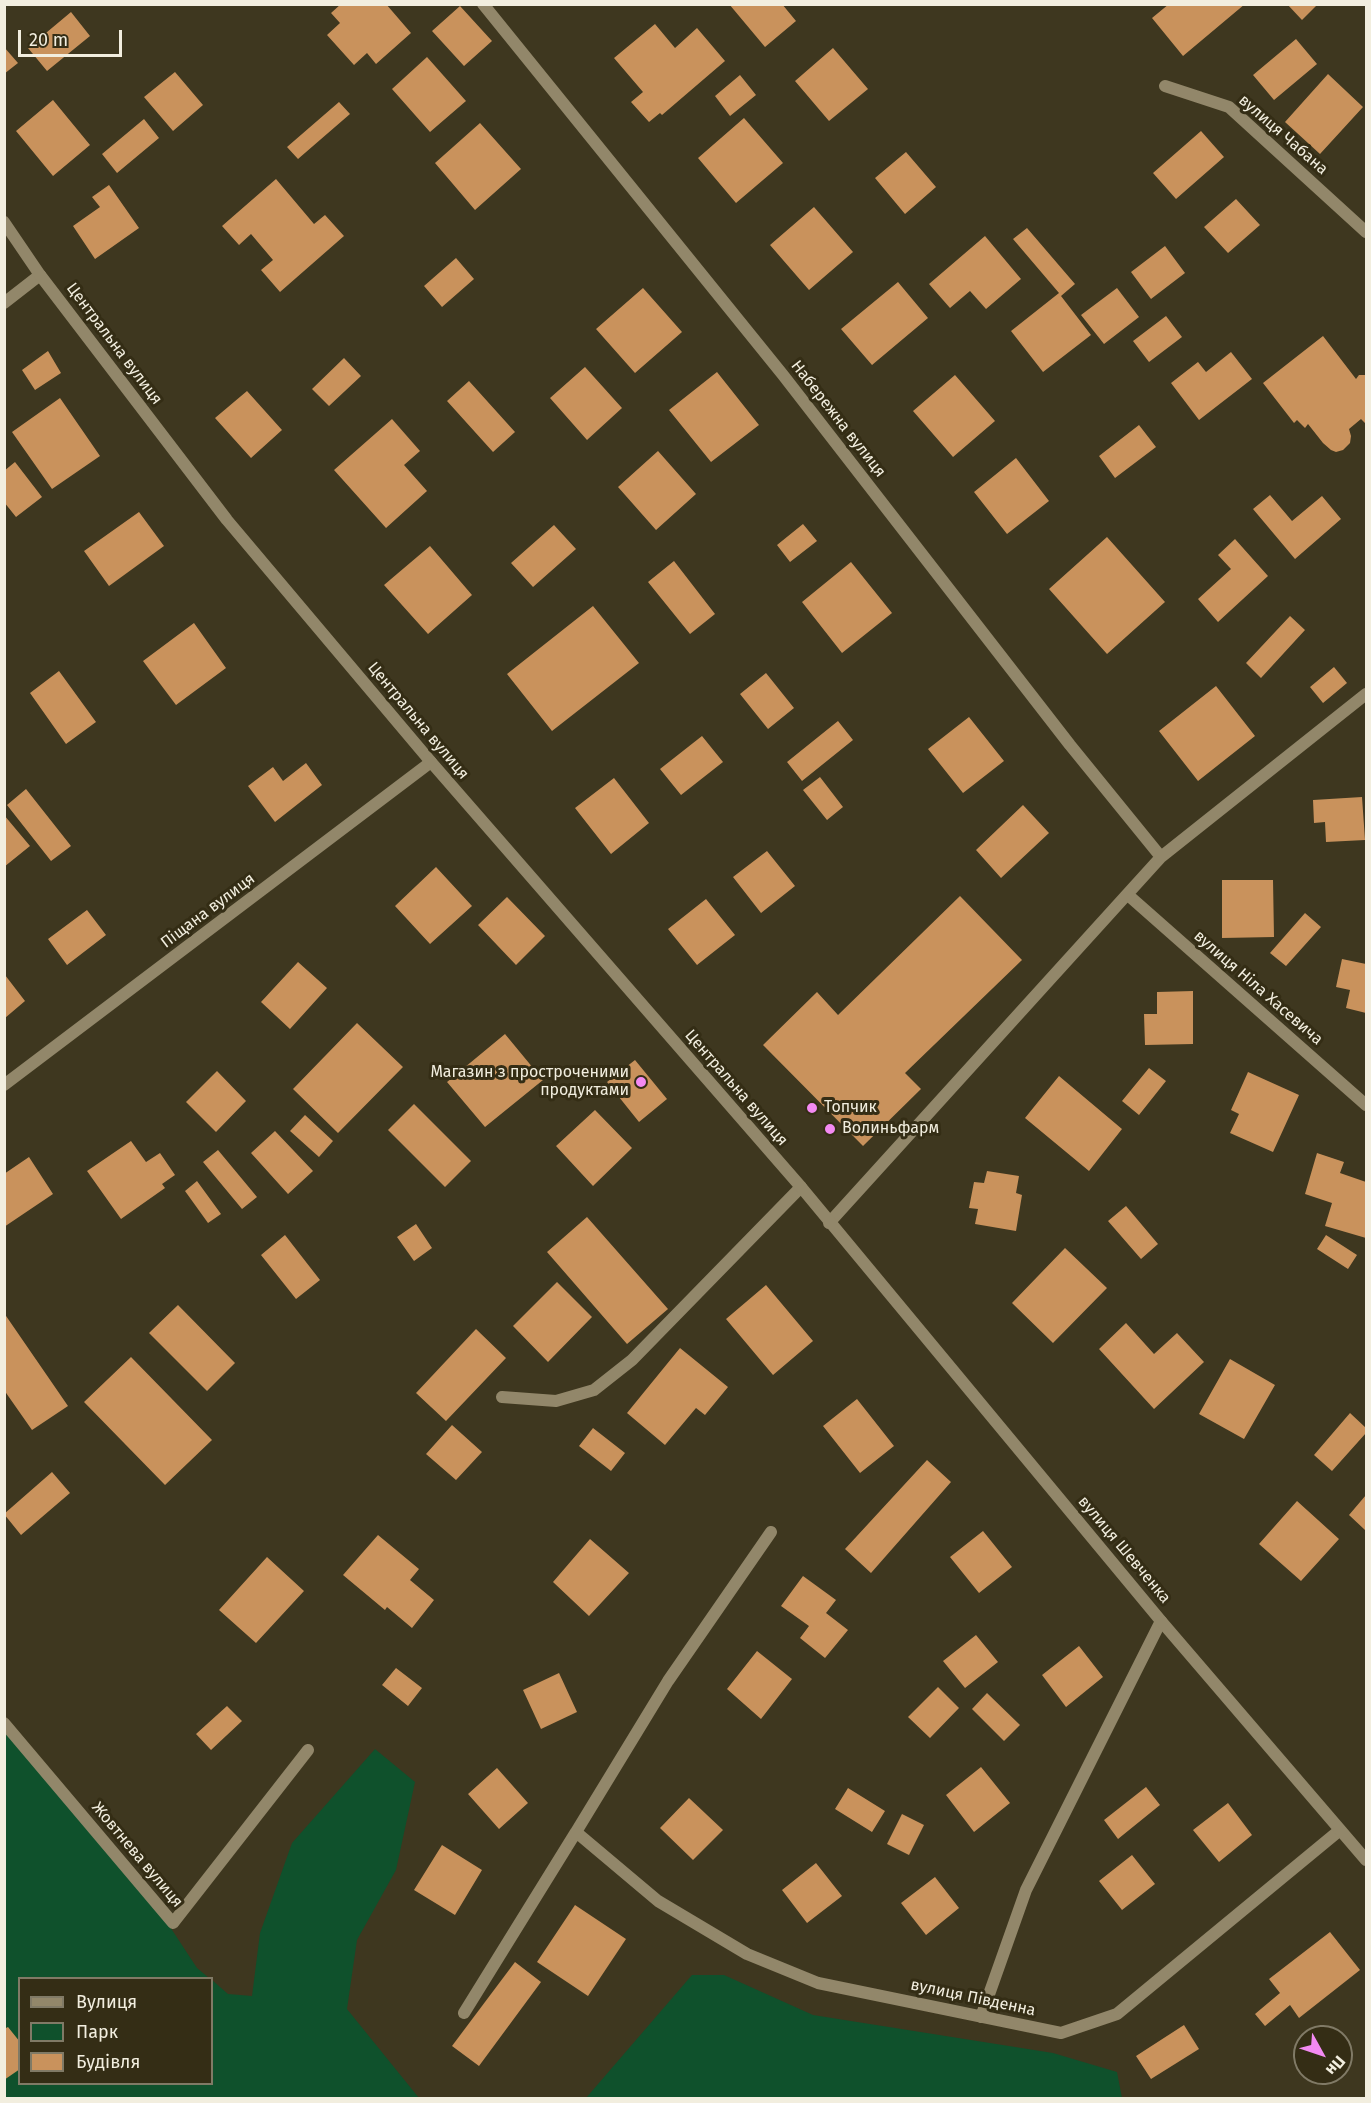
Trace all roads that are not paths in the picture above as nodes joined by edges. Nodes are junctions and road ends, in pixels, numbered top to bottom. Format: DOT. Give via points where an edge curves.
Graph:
graph roads {
  1 [pos="483,4"];
  2 [pos="1165,87"];
  3 [pos="4,222"];
  4 [pos="1366,232"];
  5 [pos="40,275"];
  6 [pos="4,303"];
  7 [pos="1366,694"];
  8 [pos="431,762"];
  9 [pos="1161,856"];
  10 [pos="1128,895"];
  11 [pos="4,1085"];
  12 [pos="1366,1106"];
  13 [pos="801,1187"];
  14 [pos="829,1223"];
  15 [pos="502,1397"];
  16 [pos="771,1532"];
  17 [pos="1161,1621"];
  18 [pos="4,1723"];
  19 [pos="308,1750"];
  20 [pos="1340,1830"];
  21 [pos="576,1832"];
  22 [pos="1366,1860"];
  23 [pos="464,2013"];
  24 [pos="981,2018"];
  1 -- 9 [label="street, Набережна вулиця" via="783,375"];
  2 -- 4 [label="street, вулиця Чабана" via="1229,107"];
  3 -- 5 [label="street, Центральна вулиця"];
  5 -- 6 [label="street"];
  5 -- 8 [label="street, Центральна вулиця" via="227,520"];
  7 -- 9 [label="street"];
  8 -- 11 [label="street, Піщана вулиця"];
  8 -- 13 [label="street, Центральна вулиця"];
  9 -- 10 [label="street"];
  10 -- 12 [label="street, вулиця Ніла Хасевича"];
  10 -- 14 [label="street"];
  13 -- 14 [label="street, Центральна вулиця"];
  13 -- 15 [label="street" via="632,1360 594,1390 556,1401"];
  14 -- 17 [label="street, вулиця Шевченка"];
  16 -- 21 [label="street" via="668,1681"];
  17 -- 20 [label="street, вулиця Шевченка"];
  17 -- 24 [label="street" via="1026,1890"];
  18 -- 19 [label="street, Жовтнева вулиця" via="173,1923"];
  20 -- 22 [label="street, вулиця Шевченка"];
  20 -- 24 [label="street, вулиця Південна" via="1117,2014 1061,2033"];
  21 -- 23 [label="street"];
  21 -- 24 [label="street, вулиця Південна" via="658,1901 747,1954 818,1983"];
}
